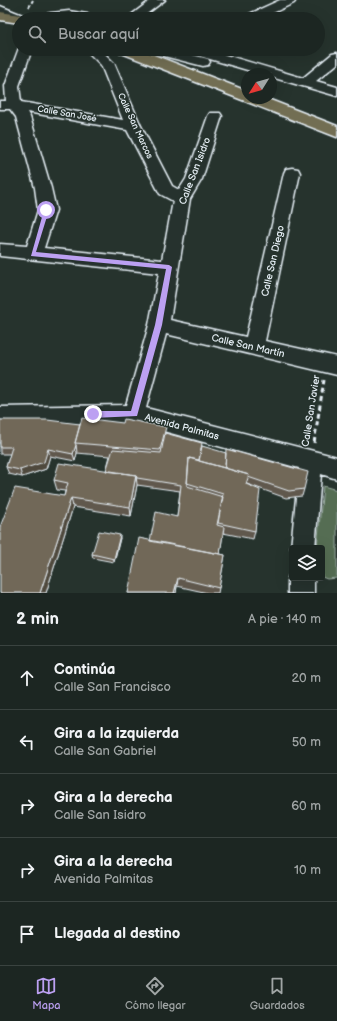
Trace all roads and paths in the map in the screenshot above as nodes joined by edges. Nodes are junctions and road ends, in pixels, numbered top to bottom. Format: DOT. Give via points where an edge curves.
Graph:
graph roads {
  1 [pos="159,0"];
  2 [pos="290,0"];
  3 [pos="0,10"];
  4 [pos="142,12"];
  5 [pos="265,12"];
  6 [pos="12,15"];
  7 [pos="0,16"];
  8 [pos="12,18"];
  9 [pos="23,56"];
  10 [pos="100,56"];
  11 [pos="142,56"];
  12 [pos="182,56"];
  13 [pos="219,56"];
  14 [pos="337,57"];
  15 [pos="241,74"];
  16 [pos="306,83"];
  17 [pos="277,85"];
  18 [pos="337,92"];
  19 [pos="241,95"];
  20 [pos="337,103"];
  21 [pos="264,104"];
  22 [pos="7,105"];
  23 [pos="215,116"];
  24 [pos="133,126"];
  25 [pos="337,132"];
  26 [pos="292,173"];
  27 [pos="182,199"];
  28 [pos="0,250"];
  29 [pos="33,254"];
  30 [pos="169,267"];
  31 [pos="159,325"];
  32 [pos="253,348"];
  33 [pos="332,365"];
  34 [pos="134,414"];
  35 [pos="0,416"];
  36 [pos="311,461"];
  37 [pos="337,468"];
  38 [pos="303,545"];
  39 [pos="301,581"];
  40 [pos="301,593"];
  1 -- 4 [label="street"];
  2 -- 5 [label="street"];
  3 -- 6 [label="street"];
  7 -- 8 [label="main road"];
  9 -- 22 [label="street"];
  10 -- 24 [label="street, Calle San Marcos" via="107,63"];
  11 -- 19 [label="main road"];
  12 -- 15 [label="street"];
  13 -- 16 [label="street"];
  14 -- 16 [label="street"];
  16 -- 18 [label="street"];
  17 -- 20 [label="street"];
  21 -- 25 [label="main road"];
  22 -- 24 [label="street, Calle San José"];
  22 -- 29 [label="street" via="23,117 43,188 46,210"];
  23 -- 27 [label="street, Calle San Isidro" via="194,179"];
  24 -- 27 [label="street, Calle San Marcos" via="166,190"];
  26 -- 32 [label="street, Calle San Diego"];
  27 -- 30 [label="street, Calle San Isidro"];
  28 -- 29 [label="street"];
  29 -- 30 [label="street"];
  30 -- 31 [label="street, Calle San Isidro"];
  31 -- 32 [label="street, Calle San Martín"];
  31 -- 34 [label="street, Calle San Isidro"];
  32 -- 33 [label="street, Calle San Martín"];
  33 -- 36 [label="path, Calle San Javier"];
  34 -- 35 [label="street, Avenida Palmitas"];
  34 -- 36 [label="street, Avenida Palmitas"];
  36 -- 37 [label="street, Avenida Palmitas"];
  36 -- 38 [label="street"];
  39 -- 40 [label="street"];
}
